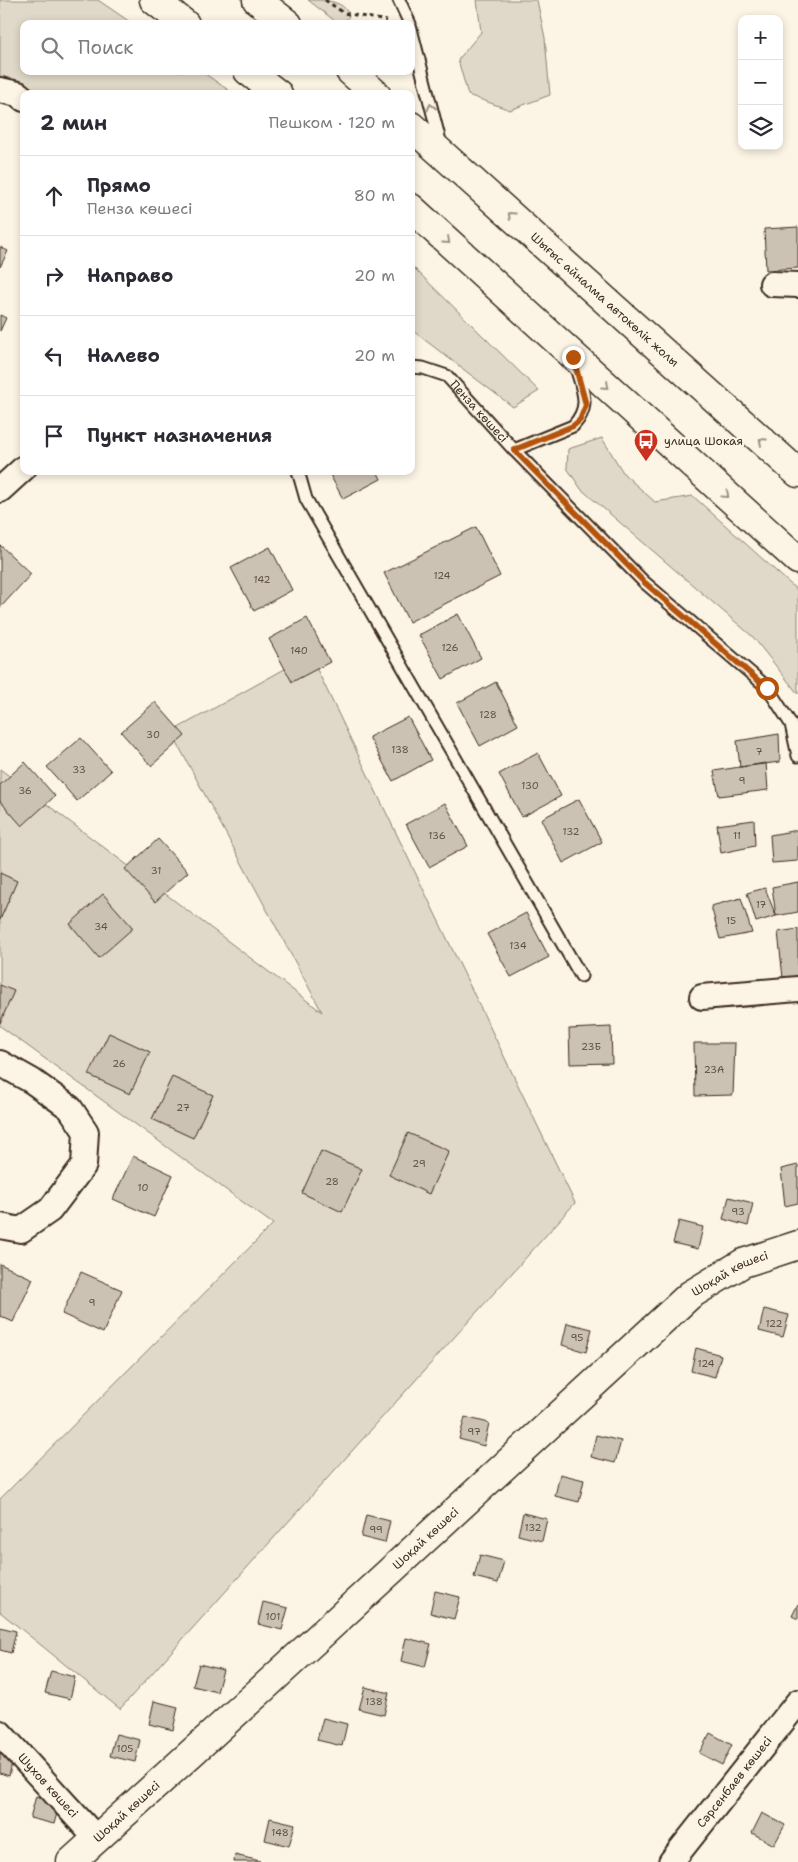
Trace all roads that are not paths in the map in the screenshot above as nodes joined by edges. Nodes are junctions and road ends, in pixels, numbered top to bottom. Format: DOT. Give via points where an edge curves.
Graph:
graph roads {
  1 [pos="154,0"];
  2 [pos="257,0"];
  3 [pos="399,0"];
  4 [pos="180,20"];
  5 [pos="283,20"];
  6 [pos="408,20"];
  7 [pos="415,45"];
  8 [pos="253,75"];
  9 [pos="355,75"];
  10 [pos="0,90"];
  11 [pos="273,90"];
  12 [pos="371,90"];
  13 [pos="20,96"];
  14 [pos="415,130"];
  15 [pos="443,154"];
  16 [pos="415,212"];
  17 [pos="772,284"];
  18 [pos="798,285"];
  19 [pos="573,357"];
  20 [pos="415,367"];
  21 [pos="514,450"];
  22 [pos="20,472"];
  23 [pos="798,473"];
  24 [pos="299,475"];
  25 [pos="0,490"];
  26 [pos="798,560"];
  27 [pos="798,756"];
  28 [pos="582,976"];
  29 [pos="798,989"];
  30 [pos="702,997"];
  31 [pos="0,1063"];
  32 [pos="0,1226"];
  33 [pos="798,1245"];
  34 [pos="798,1702"];
  35 [pos="0,1733"];
  36 [pos="96,1838"];
  37 [pos="71,1862"];
  38 [pos="671,1862"];
  1 -- 4 [label="main road"];
  2 -- 5 [label="main road"];
  3 -- 6 [label="lane"];
  15 -- 7 [label="lane, one-way"];
  8 -- 11 [label="main road"];
  9 -- 12 [label="main road"];
  10 -- 13 [label="street"];
  14 -- 15 [label="main road, Шығыс айналма автокөлік жолы"];
  23 -- 15 [label="main road, Шығыс айналма автокөлік жолы, one-way"];
  16 -- 19 [label="main road, one-way"];
  17 -- 18 [label="street"];
  19 -- 21 [label="lane" via="586,405 580,420 573,426"];
  19 -- 26 [label="main road, one-way"];
  20 -- 21 [label="lane, Пенза көшесі" via="446,376"];
  21 -- 27 [label="lane, Пенза көшесі" via="644,582 767,688 791,724"];
  22 -- 25 [label="street"];
  24 -- 28 [label="lane" via="306,499"];
  29 -- 30 [label="street"];
  31 -- 32 [label="street" via="70,1108 86,1132 84,1165 50,1210 21,1230"];
  33 -- 36 [label="main road, Шоқай көшесі" via="743,1262 690,1295"];
  34 -- 38 [label="street, Сәрсенбаев көшесі"];
  35 -- 36 [label="street, Шухов көшесі"];
  36 -- 37 [label="main road, Шоқай көшесі"];
}
